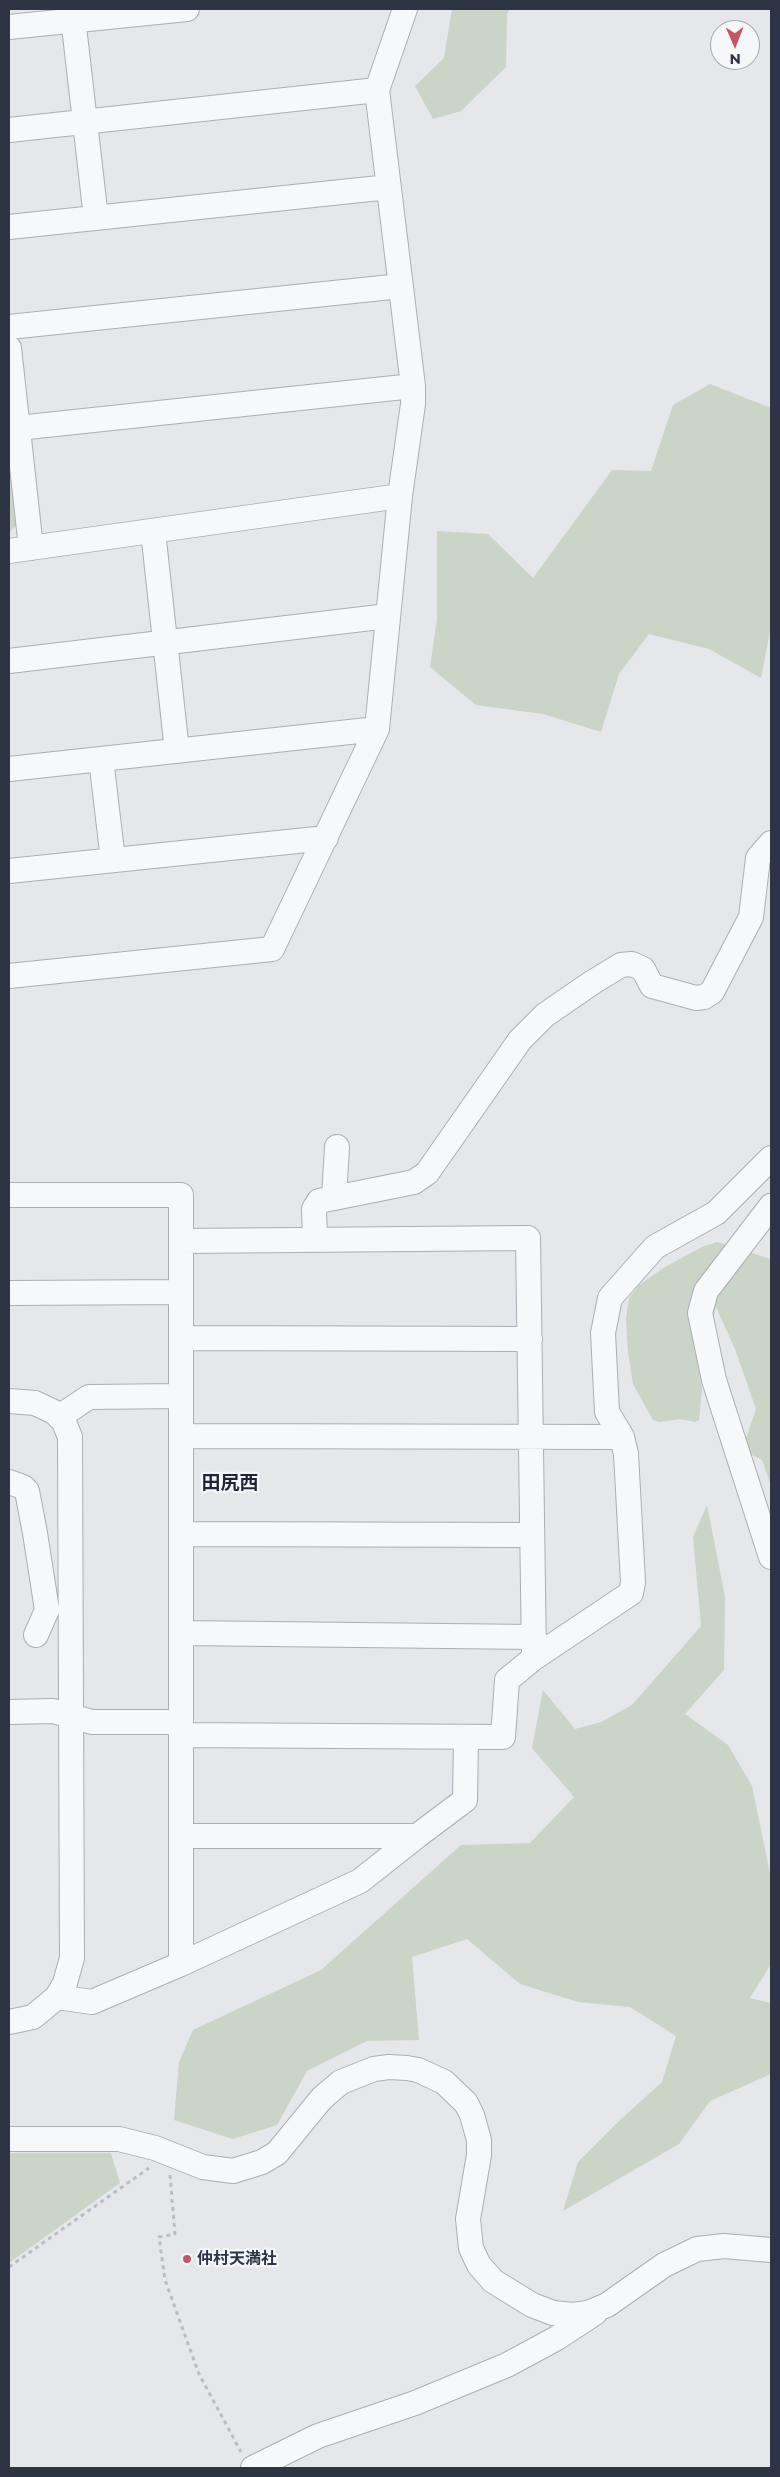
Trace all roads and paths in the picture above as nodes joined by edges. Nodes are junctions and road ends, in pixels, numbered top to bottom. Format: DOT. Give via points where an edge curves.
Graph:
graph roads {
  1 [pos="187,9"];
  2 [pos="405,9"];
  3 [pos="72,15"];
  4 [pos="9,28"];
  5 [pos="377,90"];
  6 [pos="84,122"];
  7 [pos="9,130"];
  8 [pos="389,187"];
  9 [pos="96,218"];
  10 [pos="9,227"];
  11 [pos="401,286"];
  12 [pos="9,327"];
  13 [pos="9,348"];
  14 [pos="413,386"];
  15 [pos="18,428"];
  16 [pos="400,496"];
  17 [pos="153,531"];
  18 [pos="20,549"];
  19 [pos="388,616"];
  20 [pos="165,642"];
  21 [pos="9,661"];
  22 [pos="376,729"];
  23 [pos="177,751"];
  24 [pos="101,759"];
  25 [pos="9,769"];
  26 [pos="326,838"];
  27 [pos="771,843"];
  28 [pos="113,860"];
  29 [pos="9,871"];
  30 [pos="9,976"];
  31 [pos="337,1147"];
  32 [pos="771,1158"];
  33 [pos="9,1195"];
  34 [pos="334,1198"];
  35 [pos="771,1206"];
  36 [pos="314,1240"];
  37 [pos="181,1241"];
  38 [pos="181,1292"];
  39 [pos="9,1293"];
  40 [pos="181,1338"];
  41 [pos="530,1338"];
  42 [pos="181,1396"];
  43 [pos="9,1401"];
  44 [pos="59,1416"];
  45 [pos="181,1436"];
  46 [pos="531,1437"];
  47 [pos="622,1437"];
  48 [pos="9,1482"];
  49 [pos="181,1534"];
  50 [pos="532,1536"];
  51 [pos="771,1557"];
  52 [pos="181,1633"];
  53 [pos="36,1635"];
  54 [pos="534,1648"];
  55 [pos="9,1712"];
  56 [pos="71,1716"];
  57 [pos="181,1729"];
  58 [pos="466,1737"];
  59 [pos="181,1836"];
  60 [pos="417,1836"];
  61 [pos="181,1964"];
  62 [pos="57,1997"];
  63 [pos="9,2022"];
  64 [pos="9,2139"];
  65 [pos="172,2161"];
  66 [pos="771,2250"];
  67 [pos="9,2267"];
  68 [pos="607,2305"];
  69 [pos="248,2461"];
  1 -- 3 [label="street"];
  2 -- 5 [label="street"];
  3 -- 4 [label="street"];
  3 -- 6 [label="street"];
  5 -- 6 [label="street"];
  5 -- 8 [label="street"];
  6 -- 7 [label="street"];
  6 -- 9 [label="street"];
  8 -- 9 [label="street"];
  8 -- 11 [label="street"];
  9 -- 10 [label="street"];
  11 -- 12 [label="street"];
  11 -- 14 [label="street"];
  13 -- 15 [label="street"];
  14 -- 15 [label="street"];
  14 -- 16 [label="street"];
  15 -- 18 [label="street"];
  16 -- 17 [label="street"];
  16 -- 19 [label="street"];
  17 -- 18 [label="street"];
  17 -- 20 [label="street"];
  19 -- 20 [label="street"];
  19 -- 22 [label="street"];
  20 -- 21 [label="street"];
  20 -- 23 [label="street"];
  22 -- 23 [label="street"];
  22 -- 26 [label="street"];
  23 -- 24 [label="street"];
  24 -- 25 [label="street"];
  24 -- 28 [label="street"];
  26 -- 28 [label="street"];
  26 -- 30 [label="street" via="272,949"];
  27 -- 34 [label="street" via="758,858 751,917 712,992 696,998 652,986 643,969 632,964 621,965 545,1015 520,1040 427,1173 414,1182"];
  28 -- 29 [label="street"];
  31 -- 34 [label="street"];
  32 -- 47 [label="street" via="716,1213 655,1247 610,1298 603,1333 606,1412"];
  33 -- 37 [label="street" via="181,1195"];
  34 -- 36 [label="street" via="319,1201 314,1209"];
  35 -- 51 [label="street" via="706,1291 700,1313 714,1380"];
  36 -- 37 [label="street"];
  36 -- 41 [label="street" via="528,1238"];
  37 -- 38 [label="street"];
  38 -- 39 [label="street"];
  38 -- 40 [label="street"];
  40 -- 41 [label="street"];
  40 -- 42 [label="street"];
  41 -- 46 [label="street"];
  42 -- 44 [label="street" via="89,1397"];
  42 -- 45 [label="street"];
  43 -- 44 [label="street" via="35,1403"];
  44 -- 56 [label="street" via="70,1443"];
  45 -- 46 [label="street"];
  45 -- 49 [label="street"];
  46 -- 47 [label="street"];
  46 -- 50 [label="street"];
  47 -- 54 [label="street" via="626,1454 631,1593"];
  48 -- 53 [label="street" via="27,1492 52,1610"];
  49 -- 50 [label="street"];
  49 -- 52 [label="street"];
  50 -- 54 [label="street"];
  52 -- 54 [label="street"];
  52 -- 57 [label="street"];
  54 -- 58 [label="street" via="507,1680 503,1737"];
  55 -- 56 [label="street" via="53,1712"];
  56 -- 57 [label="street" via="92,1722"];
  56 -- 62 [label="street" via="72,1958"];
  57 -- 58 [label="street"];
  57 -- 59 [label="street"];
  58 -- 60 [label="street" via="465,1800"];
  59 -- 60 [label="street"];
  59 -- 61 [label="street"];
  60 -- 61 [label="street" via="360,1881"];
  61 -- 62 [label="street" via="92,2002"];
  62 -- 63 [label="street" via="34,2017"];
  64 -- 65 [label="street" via="119,2139 140,2143"];
  65 -- 67 [label="path" via="141,2172"];
  65 -- 68 [label="street" via="214,2170 252,2166 277,2153 322,2098 341,2082 357,2074 390,2067 418,2070 450,2087 472,2115 479,2154 468,2229 471,2248 487,2274 505,2290 532,2306 553,2313 580,2314"];
  65 -- 69 [label="path" via="175,2234 158,2237 165,2280 199,2374"];
  66 -- 68 [label="street" via="724,2246 698,2249 664,2265"];
  68 -- 69 [label="street" via="557,2338 507,2365 415,2403"];
}
